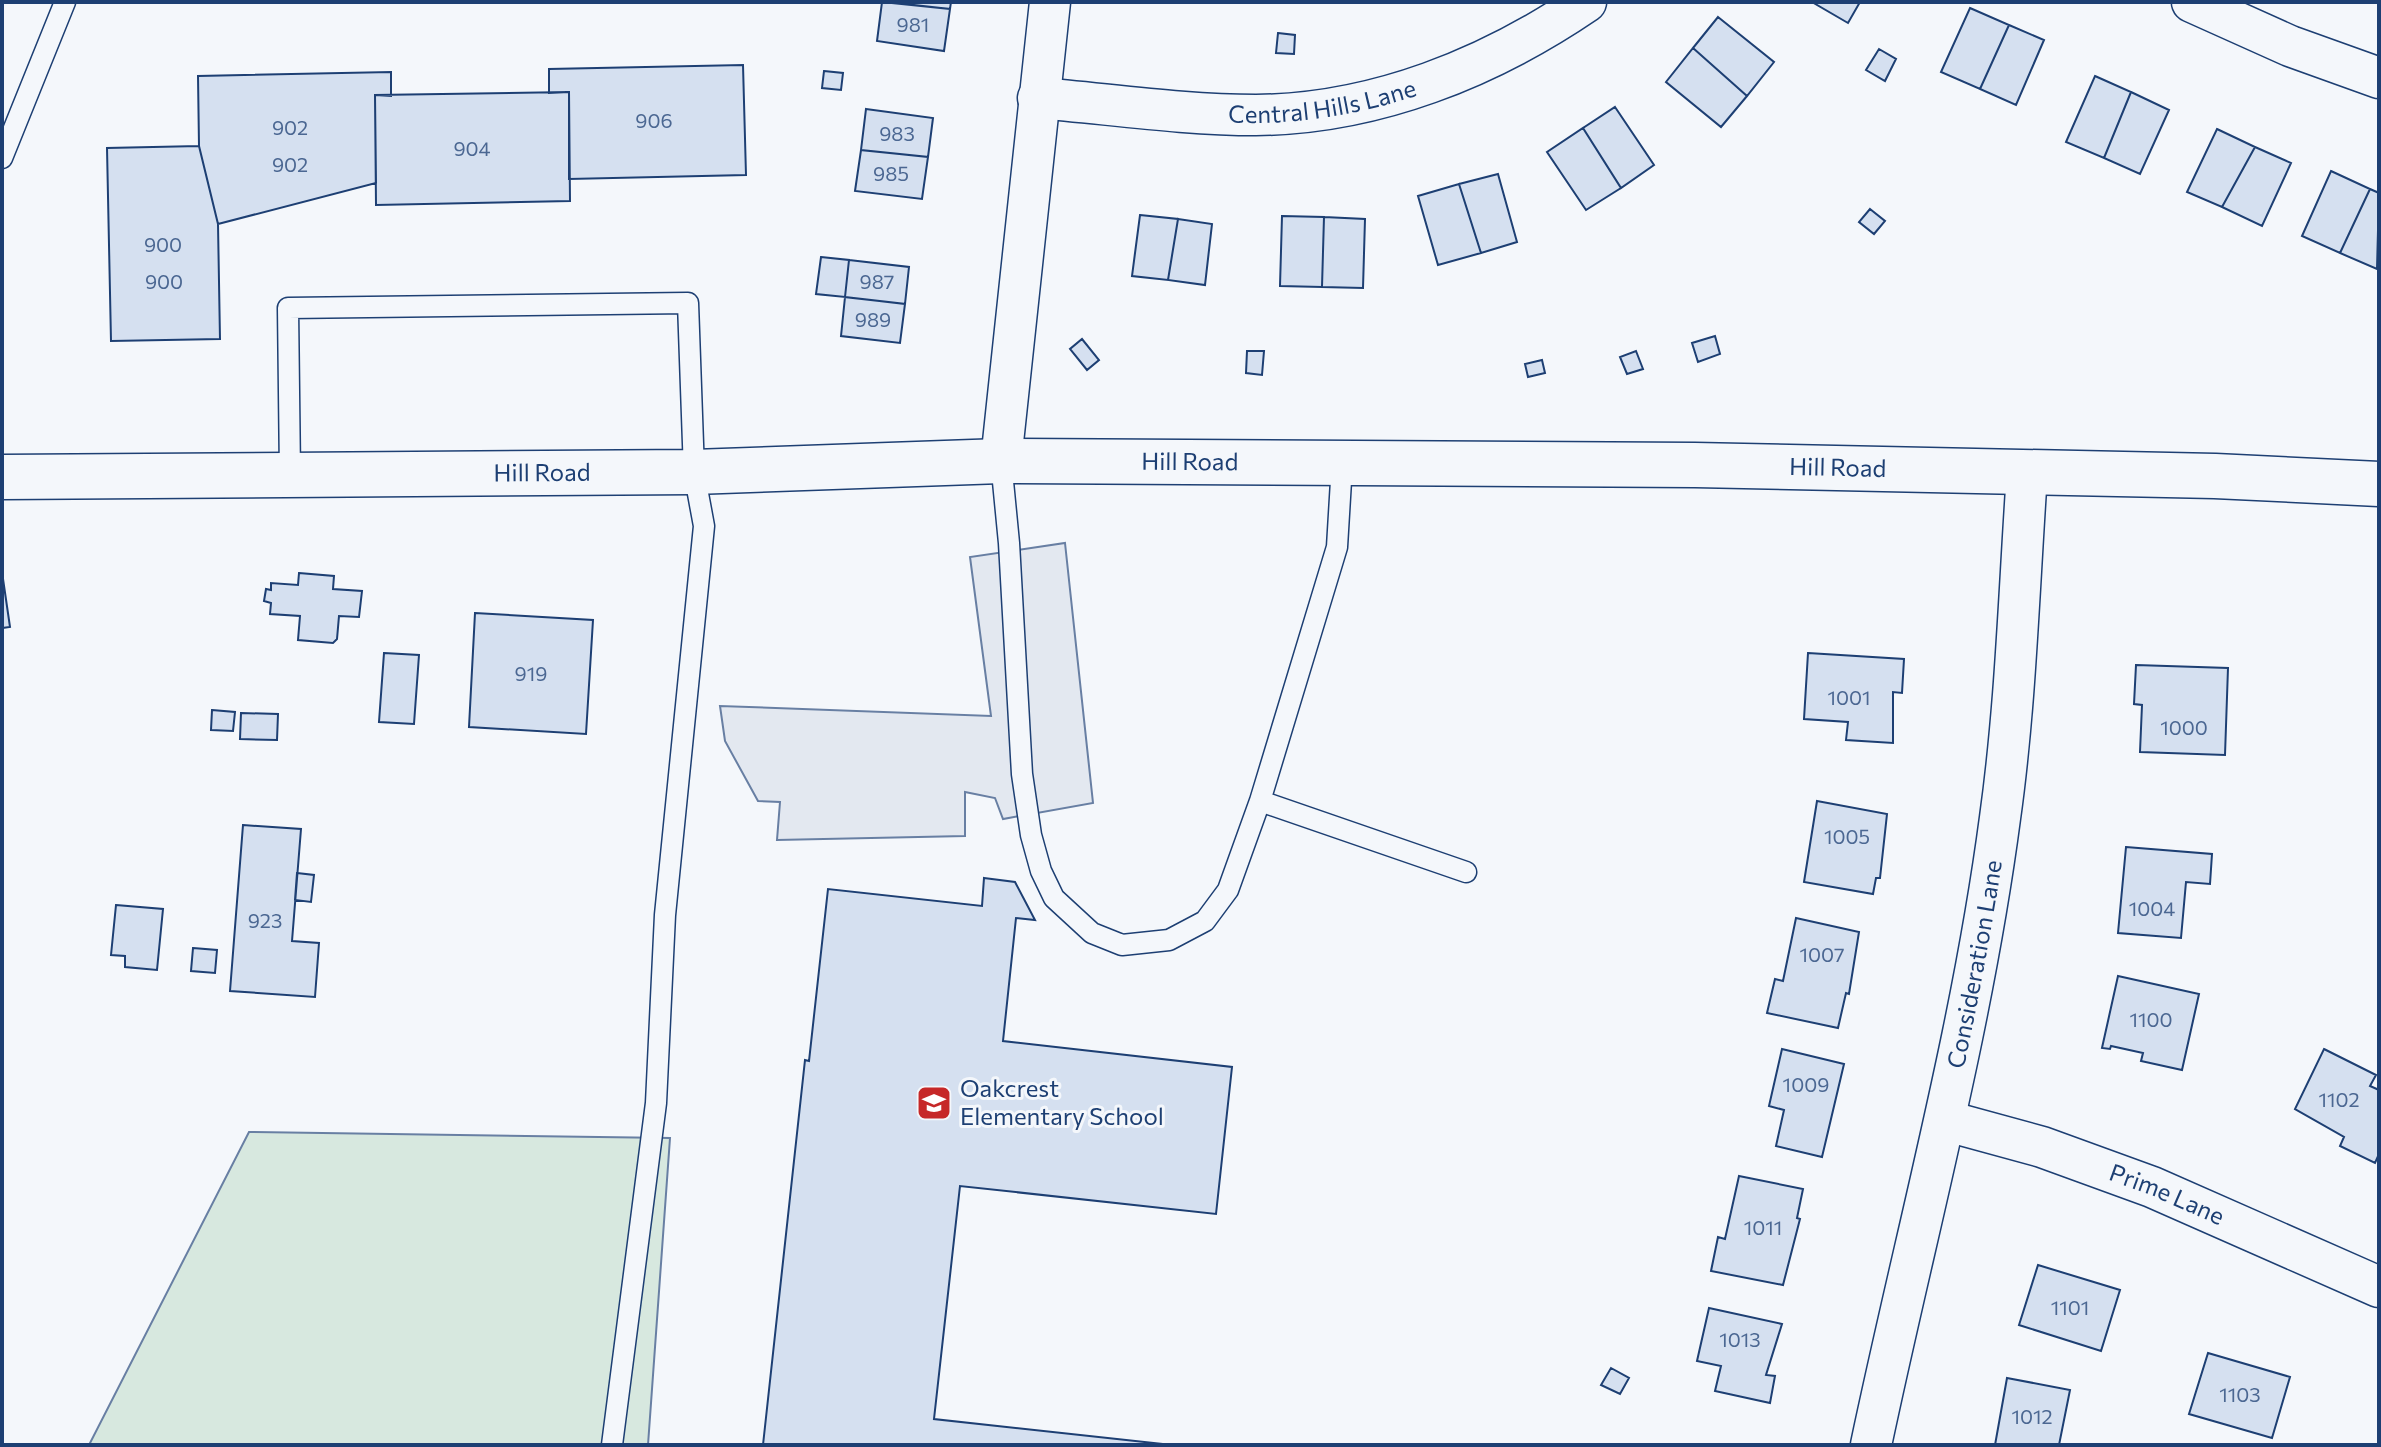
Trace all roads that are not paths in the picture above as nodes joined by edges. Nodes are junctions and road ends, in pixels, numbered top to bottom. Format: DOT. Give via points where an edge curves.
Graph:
graph roads {
  1 [pos="65,2"];
  2 [pos="1050,2"];
  3 [pos="1586,2"];
  4 [pos="2192,2"];
  5 [pos="2379,78"];
  6 [pos="1038,98"];
  7 [pos="2,158"];
  8 [pos="1001,461"];
  9 [pos="1342,464"];
  10 [pos="694,472"];
  11 [pos="2027,474"];
  12 [pos="290,475"];
  13 [pos="2,477"];
  14 [pos="2379,484"];
  15 [pos="1260,801"];
  16 [pos="1466,872"];
  17 [pos="1947,1121"];
  18 [pos="2379,1287"];
  19 [pos="612,1445"];
  20 [pos="1871,1445"];
  1 -- 7 [label="lane"];
  2 -- 6 [label="street"];
  3 -- 6 [label="street, Central Hills Lane" via="1499,55 1454,74 1385,96 1305,112 1256,115"];
  4 -- 5 [label="street"];
  6 -- 8 [label="street"];
  8 -- 9 [label="street, Hill Road"];
  8 -- 10 [label="street, Hill Road"];
  8 -- 15 [label="lane" via="1022,774 1031,835 1054,898 1092,933 1122,945 1169,940 1205,921 1228,890"];
  9 -- 11 [label="street, Hill Road" via="1695,465"];
  9 -- 15 [label="lane" via="1337,547"];
  10 -- 12 [label="street, Hill Road"];
  10 -- 12 [label="lane" via="688,303 288,308"];
  10 -- 19 [label="lane" via="704,526 665,915 656,1103"];
  11 -- 14 [label="street, Hill Road"];
  11 -- 17 [label="street, Consideration Lane" via="2001,816"];
  12 -- 13 [label="street, Hill Road"];
  15 -- 16 [label="lane"];
  17 -- 18 [label="street, Prime Lane" via="2091,1163"];
  17 -- 20 [label="street, Consideration Lane"];
}
